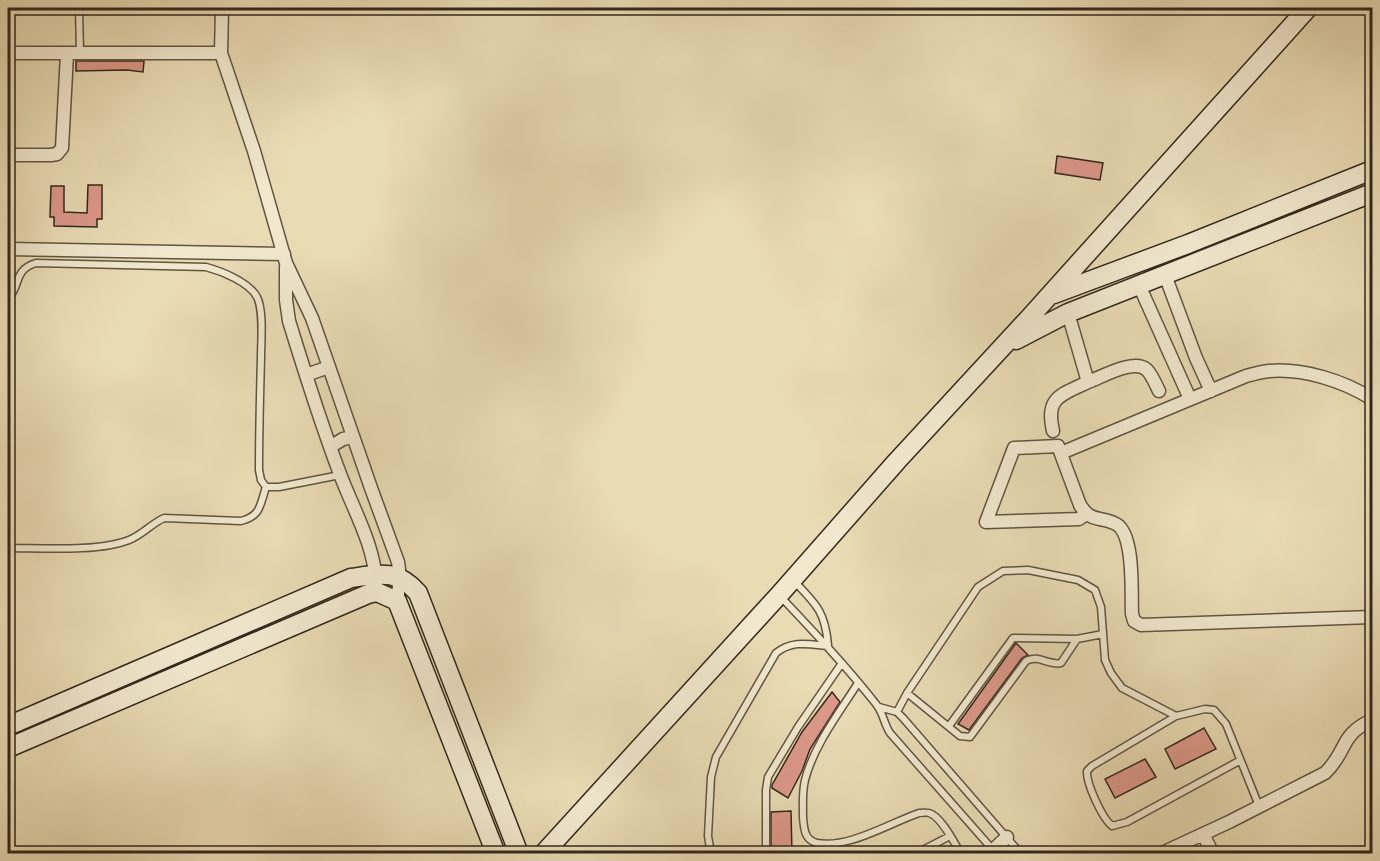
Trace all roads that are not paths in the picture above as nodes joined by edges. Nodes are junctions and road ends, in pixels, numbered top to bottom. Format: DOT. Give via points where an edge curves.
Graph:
graph roads {
  1 [pos="80,8"];
  2 [pos="222,8"];
  3 [pos="1308,8"];
  4 [pos="8,53"];
  5 [pos="74,54"];
  6 [pos="221,54"];
  7 [pos="8,155"];
  8 [pos="1372,170"];
  9 [pos="1372,193"];
  10 [pos="8,249"];
  11 [pos="285,258"];
  12 [pos="1165,275"];
  13 [pos="1138,285"];
  14 [pos="1050,296"];
  15 [pos="8,299"];
  16 [pos="1068,313"];
  17 [pos="1004,346"];
  18 [pos="329,367"];
  19 [pos="306,375"];
  20 [pos="1088,382"];
  21 [pos="1159,391"];
  22 [pos="1211,391"];
  23 [pos="1190,399"];
  24 [pos="1372,399"];
  25 [pos="1053,431"];
  26 [pos="353,437"];
  27 [pos="330,447"];
  28 [pos="1061,453"];
  29 [pos="340,475"];
  30 [pos="266,487"];
  31 [pos="374,496"];
  32 [pos="351,502"];
  33 [pos="1086,514"];
  34 [pos="8,548"];
  35 [pos="400,578"];
  36 [pos="793,579"];
  37 [pos="376,583"];
  38 [pos="779,595"];
  39 [pos="397,601"];
  40 [pos="1372,617"];
  41 [pos="1103,634"];
  42 [pos="1077,639"];
  43 [pos="828,646"];
  44 [pos="842,663"];
  45 [pos="858,683"];
  46 [pos="907,693"];
  47 [pos="879,707"];
  48 [pos="897,712"];
  49 [pos="1176,716"];
  50 [pos="1372,720"];
  51 [pos="8,726"];
  52 [pos="949,726"];
  53 [pos="8,748"];
  54 [pos="1239,761"];
  55 [pos="1259,806"];
  56 [pos="1203,834"];
  57 [pos="950,836"];
  58 [pos="1007,837"];
  59 [pos="993,852"];
  60 [pos="496,854"];
  61 [pos="519,854"];
  62 [pos="543,854"];
  63 [pos="711,854"];
  64 [pos="764,854"];
  65 [pos="915,854"];
  66 [pos="961,854"];
  67 [pos="1021,854"];
  68 [pos="1160,854"];
  69 [pos="1213,854"];
  1 -- 5 [label="lane"];
  2 -- 6 [label="street"];
  3 -- 14 [label="street"];
  4 -- 5 [label="street"];
  5 -- 6 [label="street"];
  5 -- 7 [label="street" via="62,148 51,155"];
  6 -- 11 [label="street"];
  8 -- 14 [label="street"];
  9 -- 12 [label="street"];
  10 -- 11 [label="street"];
  11 -- 18 [label="street"];
  11 -- 19 [label="street" via="289,321"];
  12 -- 13 [label="street"];
  12 -- 22 [label="street"];
  13 -- 16 [label="street"];
  13 -- 23 [label="street"];
  14 -- 17 [label="street"];
  15 -- 30 [label="lane" via="20,273 36,264 206,267 224,272 251,290 257,297 261,332 259,470"];
  16 -- 17 [label="street"];
  16 -- 20 [label="street"];
  17 -- 36 [label="street"];
  18 -- 19 [label="street"];
  18 -- 26 [label="street"];
  19 -- 27 [label="street"];
  20 -- 21 [label="street" via="1128,366 1139,366 1147,370"];
  20 -- 25 [label="street" via="1061,395 1051,406"];
  22 -- 23 [label="street"];
  22 -- 24 [label="street" via="1246,376 1287,371 1355,388"];
  23 -- 28 [label="street"];
  26 -- 27 [label="street"];
  26 -- 31 [label="street"];
  27 -- 29 [label="street"];
  28 -- 33 [label="street"];
  28 -- 33 [label="street" via="1058,446 1014,448 986,522 1079,519"];
  29 -- 30 [label="lane"];
  29 -- 32 [label="street"];
  30 -- 34 [label="lane" via="252,519 164,518 126,542"];
  31 -- 32 [label="street"];
  31 -- 35 [label="street"];
  32 -- 37 [label="street" via="368,544"];
  33 -- 40 [label="street" via="1117,524 1128,541 1132,614 1141,625"];
  35 -- 37 [label="street"];
  35 -- 39 [label="street"];
  35 -- 61 [label="street" via="418,594"];
  36 -- 38 [label="street"];
  36 -- 43 [label="lane" via="823,616"];
  37 -- 39 [label="street"];
  37 -- 51 [label="street" via="351,578"];
  37 -- 53 [label="street" via="368,594"];
  38 -- 43 [label="lane"];
  38 -- 62 [label="street"];
  39 -- 60 [label="street"];
  41 -- 42 [label="lane"];
  41 -- 46 [label="lane" via="1095,590 1078,580 1028,570 1003,571 978,587"];
  41 -- 49 [label="lane" via="1105,660 1122,688"];
  42 -- 52 [label="lane" via="1013,638"];
  42 -- 52 [label="lane" via="1061,663 1037,658 1026,661 970,737 960,736"];
  43 -- 44 [label="lane"];
  43 -- 63 [label="lane" via="794,643 776,653 716,757 708,825"];
  44 -- 45 [label="lane"];
  44 -- 64 [label="lane" via="768,777"];
  45 -- 47 [label="lane"];
  45 -- 57 [label="lane" via="823,740 804,782 807,838 816,843 837,843 919,813 936,817"];
  46 -- 48 [label="lane"];
  46 -- 52 [label="lane"];
  47 -- 48 [label="lane"];
  47 -- 59 [label="lane" via="890,733"];
  48 -- 58 [label="lane"];
  49 -- 54 [label="lane" via="1214,710 1226,724"];
  49 -- 54 [label="lane" via="1087,771 1092,791 1112,826 1128,822"];
  50 -- 55 [label="street" via="1349,734 1336,763 1325,773"];
  54 -- 55 [label="lane"];
  55 -- 56 [label="street"];
  56 -- 68 [label="street"];
  56 -- 69 [label="street"];
  57 -- 65 [label="lane"];
  57 -- 66 [label="lane"];
  58 -- 59 [label="street"];
  58 -- 67 [label="lane"];
}
